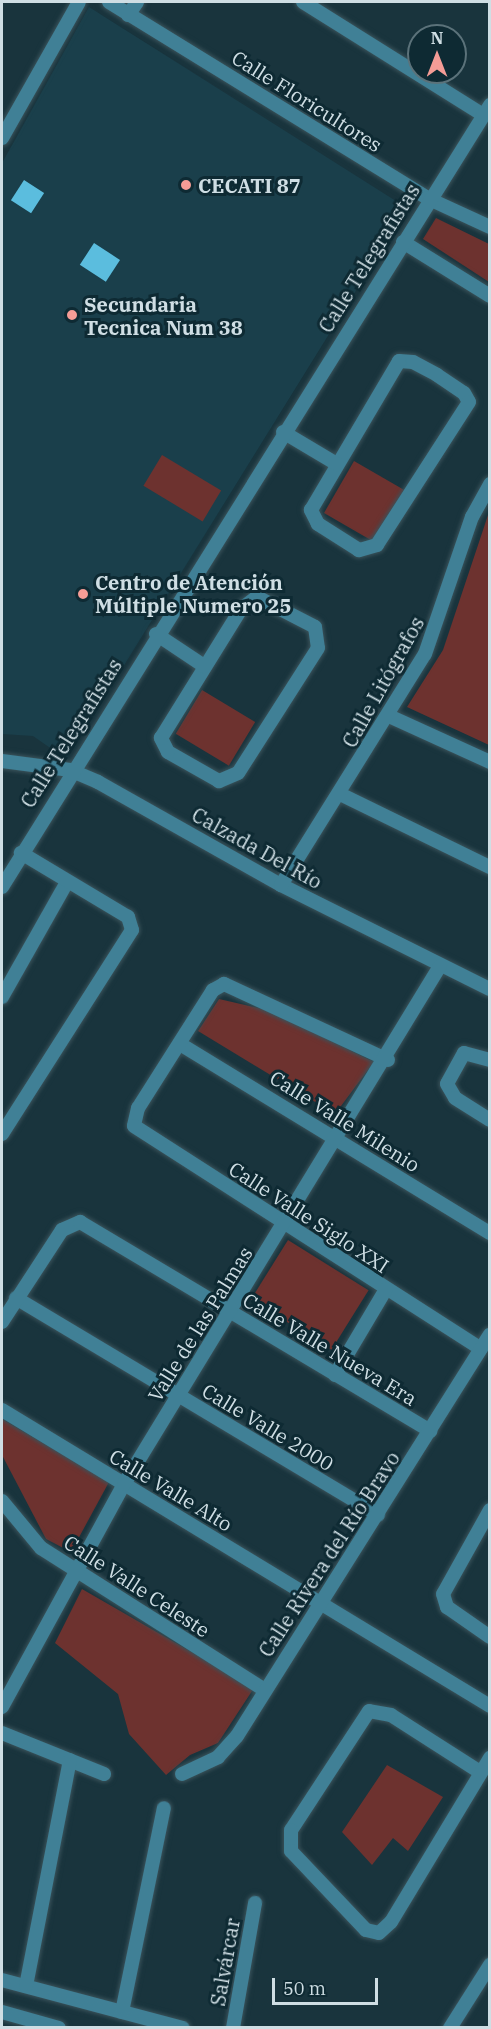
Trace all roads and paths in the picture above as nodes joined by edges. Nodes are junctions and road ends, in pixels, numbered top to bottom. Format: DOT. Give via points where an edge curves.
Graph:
graph roads {
  1 [pos="79,2"];
  2 [pos="109,2"];
  3 [pos="137,2"];
  4 [pos="303,2"];
  5 [pos="128,15"];
  6 [pos="486,110"];
  7 [pos="6,119"];
  8 [pos="2,138"];
  9 [pos="428,198"];
  10 [pos="489,227"];
  11 [pos="403,242"];
  12 [pos="489,296"];
  13 [pos="283,432"];
  14 [pos="337,464"];
  15 [pos="489,484"];
  16 [pos="156,634"];
  17 [pos="204,666"];
  18 [pos="389,716"];
  19 [pos="2,761"];
  20 [pos="489,762"];
  21 [pos="70,770"];
  22 [pos="339,794"];
  23 [pos="21,853"];
  24 [pos="489,867"];
  25 [pos="67,882"];
  26 [pos="281,885"];
  27 [pos="2,887"];
  28 [pos="440,966"];
  29 [pos="489,988"];
  30 [pos="2,997"];
  31 [pos="180,1044"];
  32 [pos="388,1060"];
  33 [pos="489,1060"];
  34 [pos="489,1120"];
  35 [pos="2,1134"];
  36 [pos="338,1139"];
  37 [pos="286,1222"];
  38 [pos="489,1233"];
  39 [pos="386,1289"];
  40 [pos="15,1298"];
  41 [pos="231,1312"];
  42 [pos="2,1322"];
  43 [pos="489,1335"];
  44 [pos="481,1349"];
  45 [pos="335,1375"];
  46 [pos="179,1396"];
  47 [pos="2,1410"];
  48 [pos="430,1431"];
  49 [pos="123,1484"];
  50 [pos="2,1501"];
  51 [pos="489,1510"];
  52 [pos="378,1515"];
  53 [pos="77,1571"];
  54 [pos="320,1604"];
  55 [pos="489,1636"];
  56 [pos="265,1690"];
  57 [pos="489,1706"];
  58 [pos="2,1707"];
  59 [pos="2,1733"];
  60 [pos="489,1758"];
  61 [pos="70,1760"];
  62 [pos="480,1772"];
  63 [pos="104,1774"];
  64 [pos="183,1774"];
  65 [pos="164,1808"];
  66 [pos="255,1903"];
  67 [pos="489,1966"];
  68 [pos="2,1980"];
  69 [pos="26,1986"];
  70 [pos="2,2012"];
  71 [pos="122,2012"];
  72 [pos="177,2027"];
  73 [pos="59,2028"];
  74 [pos="233,2028"];
  75 [pos="450,2028"];
  1 -- 7 [label="street"];
  2 -- 5 [label="street, Calle Floricultores"];
  3 -- 5 [label="street"];
  4 -- 6 [label="street"];
  5 -- 9 [label="street, Calle Floricultores"];
  6 -- 9 [label="street, Calle Telegrafistas"];
  7 -- 8 [label="street"];
  9 -- 10 [label="street, Calle Floricultores"];
  9 -- 11 [label="street, Calle Telegrafistas"];
  11 -- 12 [label="street"];
  11 -- 13 [label="street, Calle Telegrafistas"];
  13 -- 14 [label="street"];
  13 -- 16 [label="street, Calle Telegrafistas"];
  14 -- 14 [label="street" via="314,503 313,517 358,550 372,549 465,412 468,397 414,362 399,362"];
  15 -- 18 [label="street, Calle Litógrafos" via="472,517 439,623"];
  16 -- 17 [label="street"];
  16 -- 21 [label="street, Calle Telegrafistas"];
  17 -- 17 [label="street" via="241,609 257,597 319,632 318,648 238,773 226,782 168,752 161,738"];
  18 -- 20 [label="street"];
  18 -- 22 [label="street, Calle Litógrafos"];
  19 -- 21 [label="street, Calzada Del Río"];
  21 -- 23 [label="street, Calle Telegrafistas"];
  21 -- 26 [label="street, Calzada Del Río"];
  22 -- 24 [label="street"];
  22 -- 26 [label="street, Calle Litógrafos"];
  23 -- 25 [label="street"];
  23 -- 27 [label="street, Calle Telegrafistas"];
  25 -- 30 [label="street"];
  25 -- 35 [label="street" via="128,917 132,930"];
  26 -- 28 [label="street, Calzada Del Río"];
  28 -- 29 [label="street, Calzada Del Río"];
  28 -- 32 [label="street, Valle de las Palmas"];
  31 -- 32 [label="street" via="213,990 232,985"];
  31 -- 36 [label="street, Calle Valle Milenio"];
  31 -- 37 [label="street, Calle Valle Siglo XXI" via="138,1108 134,1126 141,1135"];
  32 -- 36 [label="street, Valle de las Palmas"];
  33 -- 34 [label="street" via="464,1053 447,1084 455,1098"];
  36 -- 37 [label="street, Valle de las Palmas"];
  36 -- 38 [label="street, Calle Valle Milenio"];
  37 -- 39 [label="street, Calle Valle Siglo XXI"];
  37 -- 41 [label="street, Valle de las Palmas"];
  39 -- 44 [label="street, Calle Valle Siglo XXI"];
  39 -- 45 [label="street"];
  40 -- 41 [label="street, Calle Valle Nueva Era" via="62,1230 74,1223 88,1225"];
  40 -- 42 [label="street"];
  40 -- 46 [label="street, Calle Valle 2000"];
  41 -- 45 [label="street, Calle Valle Nueva Era"];
  41 -- 46 [label="street, Valle de las Palmas"];
  43 -- 44 [label="street, Calle Rivera del Río Bravo"];
  44 -- 48 [label="street, Calle Rivera del Río Bravo"];
  45 -- 48 [label="street, Calle Valle Nueva Era"];
  46 -- 49 [label="street, Valle de las Palmas"];
  46 -- 52 [label="street, Calle Valle 2000"];
  47 -- 49 [label="street, Calle Valle Alto"];
  48 -- 52 [label="street, Calle Rivera del Río Bravo"];
  49 -- 53 [label="street, Valle de las Palmas"];
  49 -- 54 [label="street, Calle Valle Alto"];
  50 -- 53 [label="street, Calle Valle Celeste" via="29,1538"];
  51 -- 55 [label="street" via="443,1594 447,1607"];
  52 -- 54 [label="street, Calle Rivera del Río Bravo"];
  53 -- 56 [label="street, Calle Valle Celeste"];
  53 -- 58 [label="street, Valle de las Palmas"];
  54 -- 56 [label="street, Calle Rivera del Río Bravo"];
  54 -- 57 [label="street, Calle Valle Alto"];
  56 -- 64 [label="street, Calle Rivera del Río Bravo" via="227,1749"];
  59 -- 61 [label="street"];
  60 -- 62 [label="street"];
  61 -- 63 [label="street"];
  61 -- 69 [label="street"];
  62 -- 62 [label="street" via="391,1922 379,1933 366,1930 291,1851 291,1830 369,1711 391,1715"];
  65 -- 71 [label="street"];
  66 -- 74 [label="street, Salvárcar"];
  67 -- 75 [label="street"];
  68 -- 69 [label="street"];
  69 -- 71 [label="street"];
  70 -- 73 [label="street"];
  71 -- 72 [label="street"];
}
